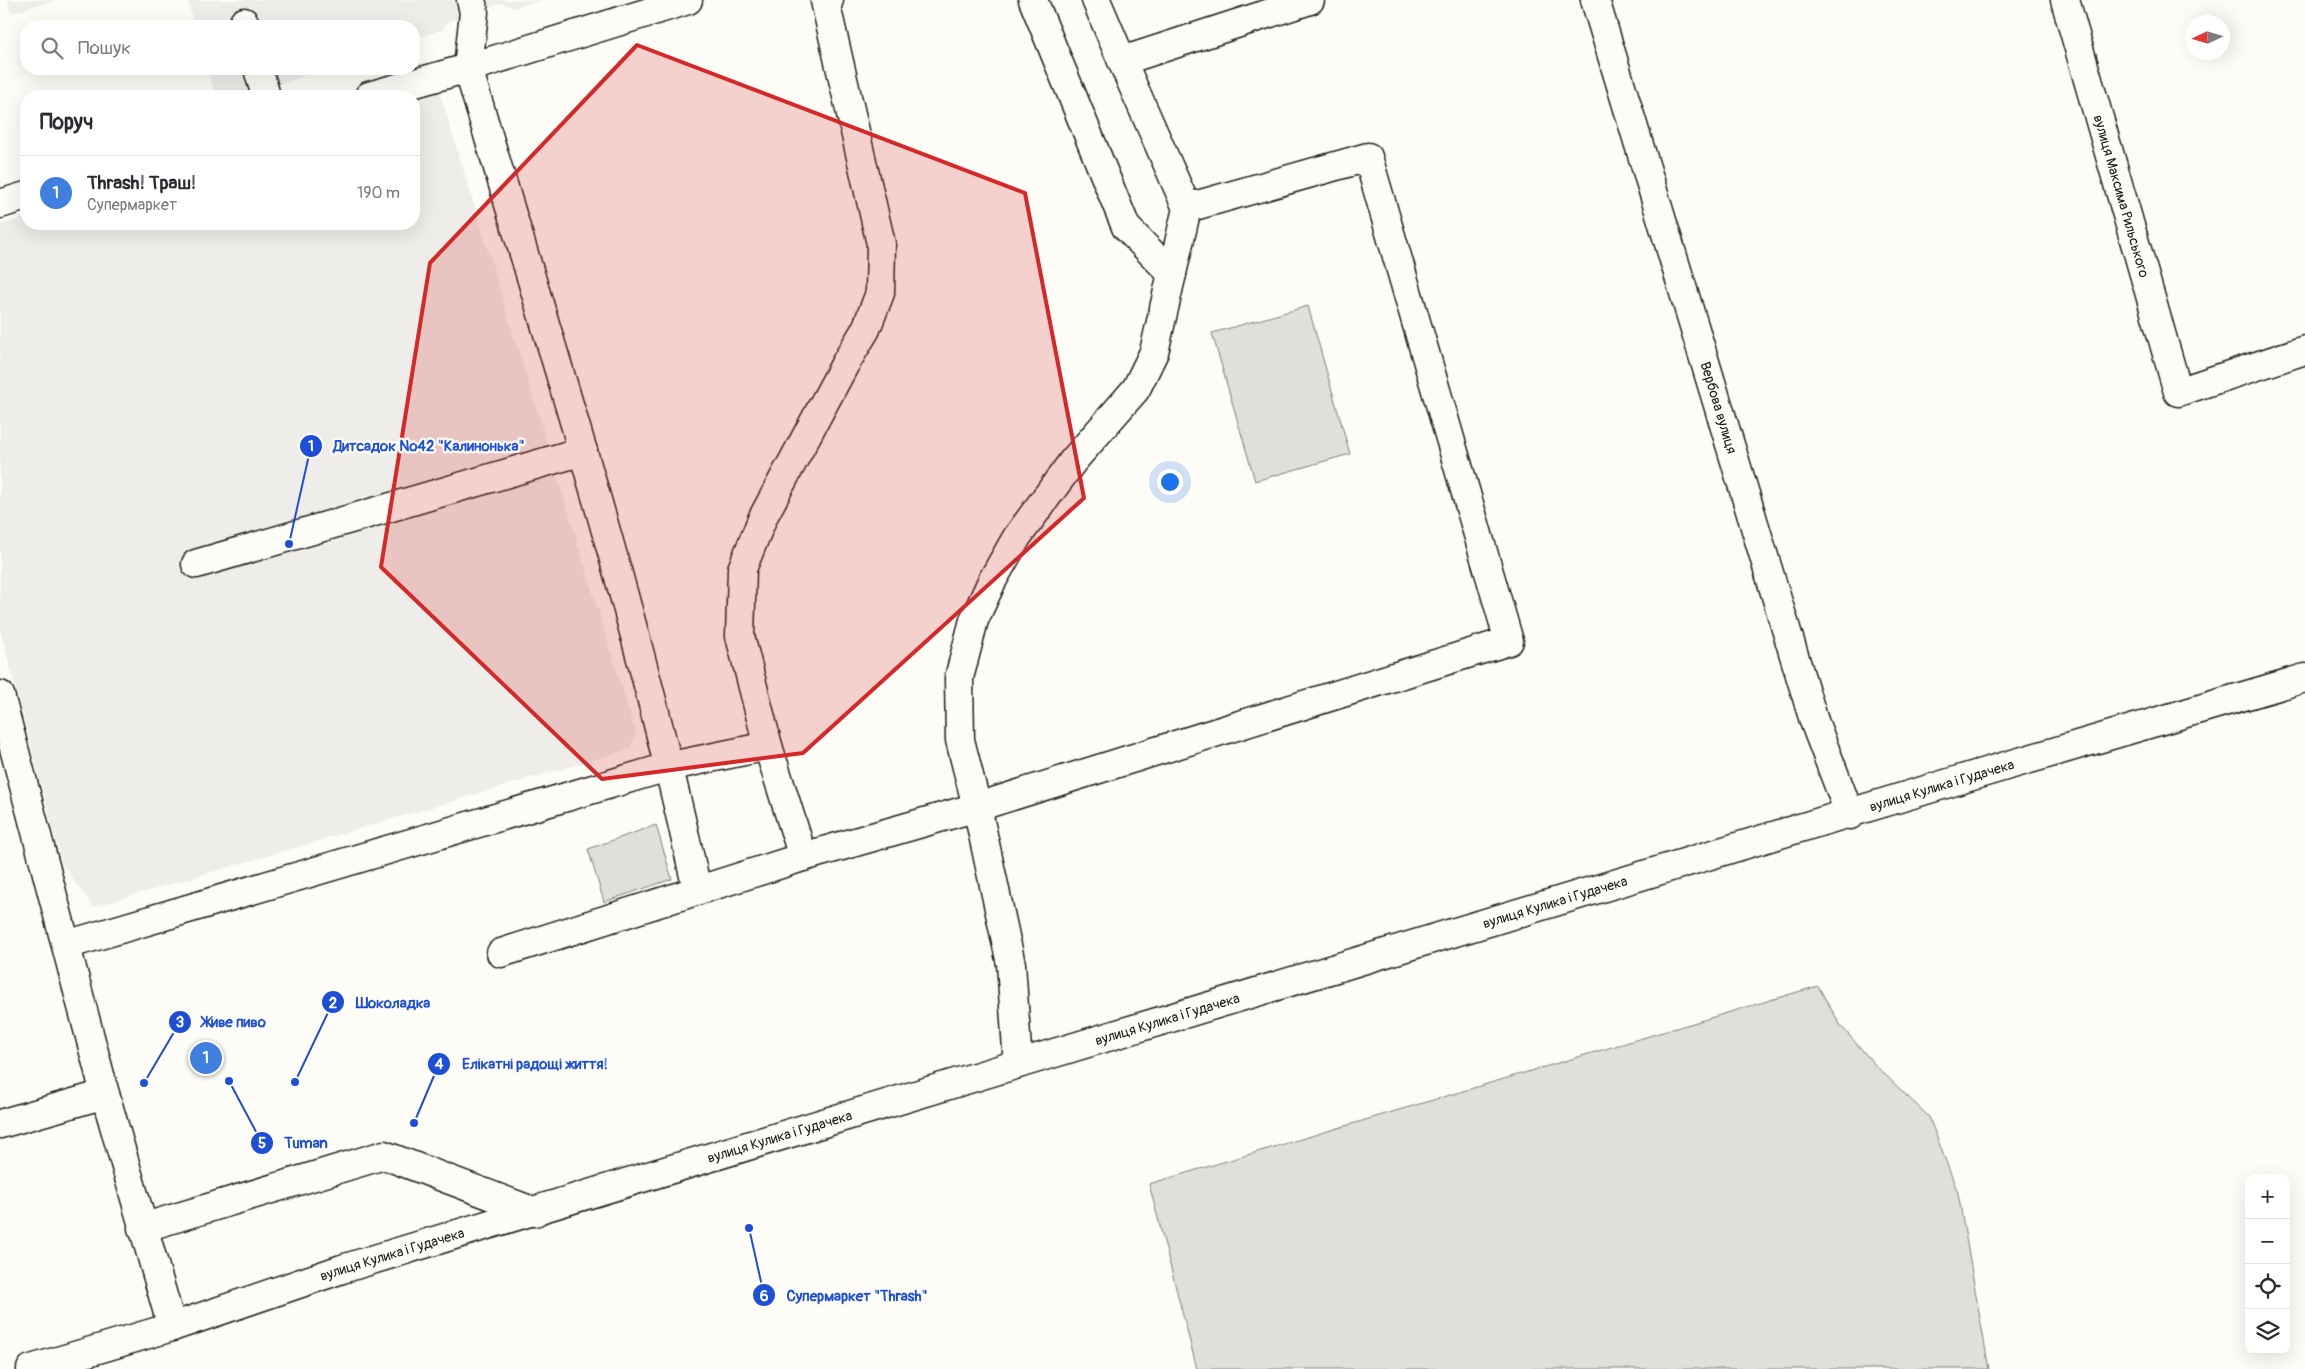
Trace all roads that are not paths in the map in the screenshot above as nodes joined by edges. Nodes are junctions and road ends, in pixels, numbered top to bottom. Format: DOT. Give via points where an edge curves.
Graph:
graph roads {
  1 [pos="471,0"];
  2 [pos="688,0"];
  3 [pos="829,0"];
  4 [pos="1033,0"];
  5 [pos="1096,0"];
  6 [pos="1310,0"];
  7 [pos="1595,0"];
  8 [pos="2065,0"];
  9 [pos="1122,61"];
  10 [pos="468,68"];
  11 [pos="260,75"];
  12 [pos="264,90"];
  13 [pos="390,90"];
  14 [pos="20,198"];
  15 [pos="0,204"];
  16 [pos="1187,208"];
  17 [pos="1172,274"];
  18 [pos="2305,350"];
  19 [pos="583,451"];
  20 [pos="196,564"];
  21 [pos="2305,678"];
  22 [pos="0,696"];
  23 [pos="768,746"];
  24 [pos="671,766"];
  25 [pos="977,807"];
  26 [pos="1850,814"];
  27 [pos="804,857"];
  28 [pos="698,890"];
  29 [pos="66,945"];
  30 [pos="501,953"];
  31 [pos="1018,1064"];
  32 [pos="105,1094"];
  33 [pos="0,1124"];
  34 [pos="535,1212"];
  35 [pos="142,1228"];
  36 [pos="172,1327"];
  37 [pos="31,1369"];
  1 -- 10 [label="main road" via="474,12"];
  2 -- 10 [label="main road"];
  3 -- 23 [label="main road" via="825,1 881,244 880,293 866,329 763,517 742,569 740,636"];
  4 -- 17 [label="main road" via="1126,227"];
  5 -- 9 [label="main road"];
  6 -- 9 [label="main road"];
  7 -- 26 [label="main road, Вербова вулиця" via="1814,721"];
  8 -- 18 [label="main road, вулиця Максима Рильського" via="2178,392"];
  9 -- 16 [label="main road"];
  10 -- 13 [label="main road"];
  10 -- 19 [label="main road"];
  11 -- 12 [label="main road"];
  14 -- 15 [label="main road"];
  16 -- 17 [label="main road"];
  16 -- 25 [label="main road" via="1368,156 1509,641"];
  17 -- 25 [label="main road" via="1154,352 1136,389 1073,461 1017,537 974,620 959,678 960,740"];
  19 -- 20 [label="main road"];
  19 -- 24 [label="main road"];
  21 -- 26 [label="main road, вулиця Кулика і Гудачека"];
  22 -- 29 [label="main road"];
  23 -- 24 [label="main road"];
  23 -- 27 [label="main road"];
  24 -- 28 [label="main road"];
  24 -- 29 [label="main road"];
  25 -- 27 [label="main road"];
  25 -- 31 [label="main road" via="1011,964"];
  26 -- 31 [label="main road, вулиця Кулика і Гудачека"];
  27 -- 28 [label="main road"];
  28 -- 30 [label="main road"];
  29 -- 32 [label="main road"];
  31 -- 34 [label="main road, вулиця Кулика і Гудачека"];
  32 -- 33 [label="main road"];
  32 -- 35 [label="main road"];
  34 -- 35 [label="main road" via="384,1155"];
  34 -- 36 [label="main road, вулиця Кулика і Гудачека" via="342,1269"];
  35 -- 36 [label="main road"];
  36 -- 37 [label="main road, вулиця Кулика і Гудачека"];
}
